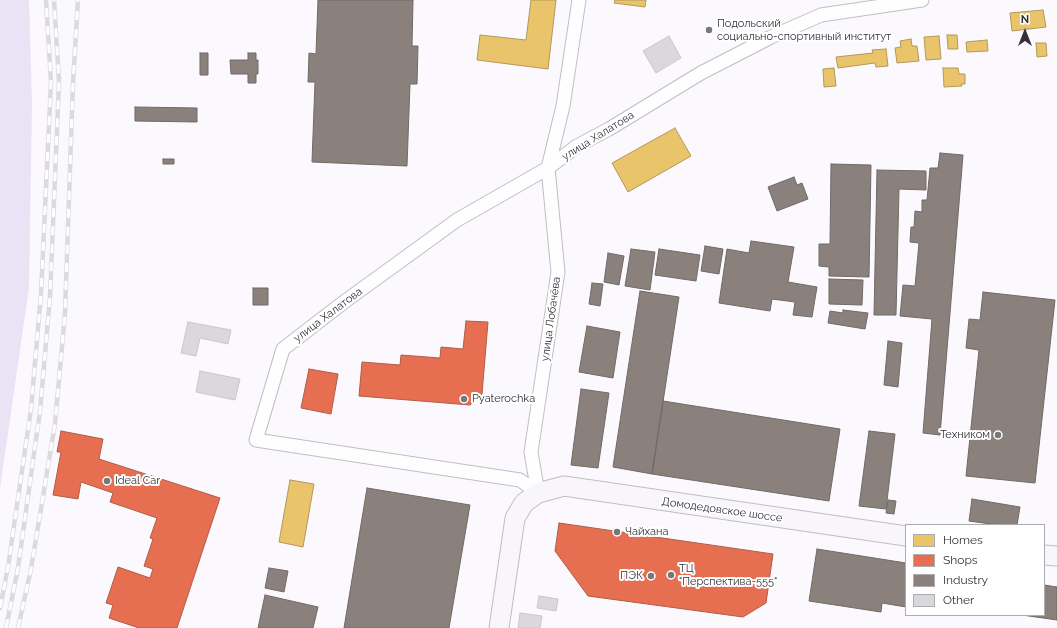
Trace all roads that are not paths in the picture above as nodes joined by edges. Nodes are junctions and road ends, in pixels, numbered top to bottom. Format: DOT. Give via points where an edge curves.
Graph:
graph roads {
  1 [pos="578,0"];
  2 [pos="922,0"];
  3 [pos="548,168"];
  4 [pos="538,492"];
  5 [pos="905,536"];
  6 [pos="1045,555"];
  7 [pos="1057,556"];
  8 [pos="499,628"];
  1 -- 3 [label="street, улица Лобачёва" via="563,106"];
  2 -- 3 [label="street, улица Халатова" via="821,15 778,34 689,80 577,146"];
  3 -- 4 [label="street, улица Лобачёва" via="558,272 530,452"];
  3 -- 4 [label="street, улица Халатова" via="458,220 283,349 256,440 520,480"];
  4 -- 5 [label="main road, Домодедовское шоссе" via="564,486"];
  4 -- 8 [label="main road" via="524,503 515,518"];
  6 -- 7 [label="main road"];
}
